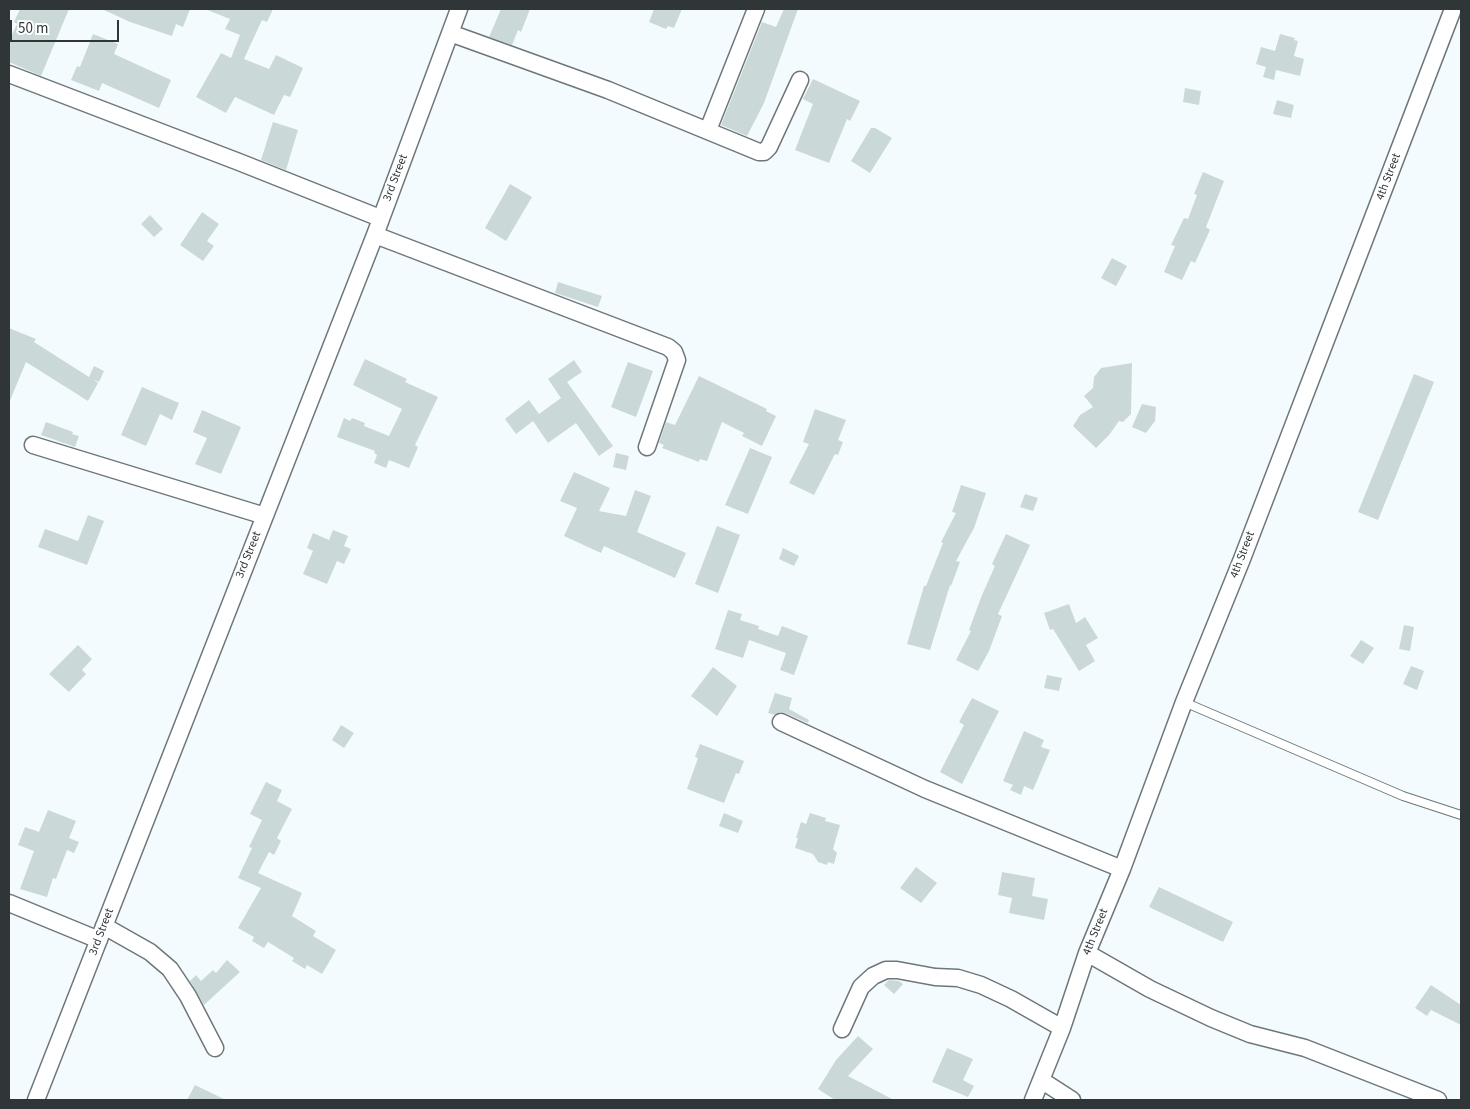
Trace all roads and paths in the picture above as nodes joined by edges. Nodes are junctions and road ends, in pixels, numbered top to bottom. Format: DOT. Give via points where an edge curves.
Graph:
graph roads {
  1 [pos="459,9"];
  2 [pos="756,9"];
  3 [pos="1453,9"];
  4 [pos="450,33"];
  5 [pos="9,74"];
  6 [pos="800,80"];
  7 [pos="708,130"];
  8 [pos="380,218"];
  9 [pos="375,235"];
  10 [pos="33,445"];
  11 [pos="647,447"];
  12 [pos="265,516"];
  13 [pos="1184,702"];
  14 [pos="781,722"];
  15 [pos="1461,815"];
  16 [pos="1122,869"];
  17 [pos="9,903"];
  18 [pos="102,933"];
  19 [pos="1087,953"];
  20 [pos="1062,1028"];
  21 [pos="842,1029"];
  22 [pos="215,1048"];
  23 [pos="1041,1080"];
  24 [pos="36,1100"];
  25 [pos="1033,1100"];
  26 [pos="1072,1100"];
  27 [pos="1438,1100"];
  1 -- 4 [label="street, 3rd Street"];
  2 -- 7 [label="street"];
  3 -- 13 [label="street, 4th Street"];
  4 -- 7 [label="street"];
  4 -- 8 [label="street, 3rd Street"];
  5 -- 8 [label="street"];
  6 -- 7 [label="street" via="764,152"];
  8 -- 9 [label="street, 3rd Street"];
  9 -- 11 [label="street" via="668,347 677,360"];
  9 -- 12 [label="street, 3rd Street"];
  10 -- 12 [label="street"];
  12 -- 18 [label="street, 3rd Street"];
  13 -- 15 [label="lane" via="1404,796"];
  13 -- 16 [label="street, 4th Street"];
  14 -- 16 [label="street" via="925,789"];
  16 -- 19 [label="street, 4th Street"];
  17 -- 18 [label="street"];
  18 -- 22 [label="street" via="150,952 170,969"];
  18 -- 24 [label="street, 3rd Street"];
  19 -- 20 [label="street, 4th Street"];
  19 -- 27 [label="street" via="1150,989 1211,1018 1250,1034 1305,1048"];
  20 -- 21 [label="street" via="1011,998 981,985 958,978 886,970 861,987"];
  20 -- 23 [label="street, 4th Street"];
  23 -- 25 [label="street, 4th Street"];
  23 -- 26 [label="street"];
}
